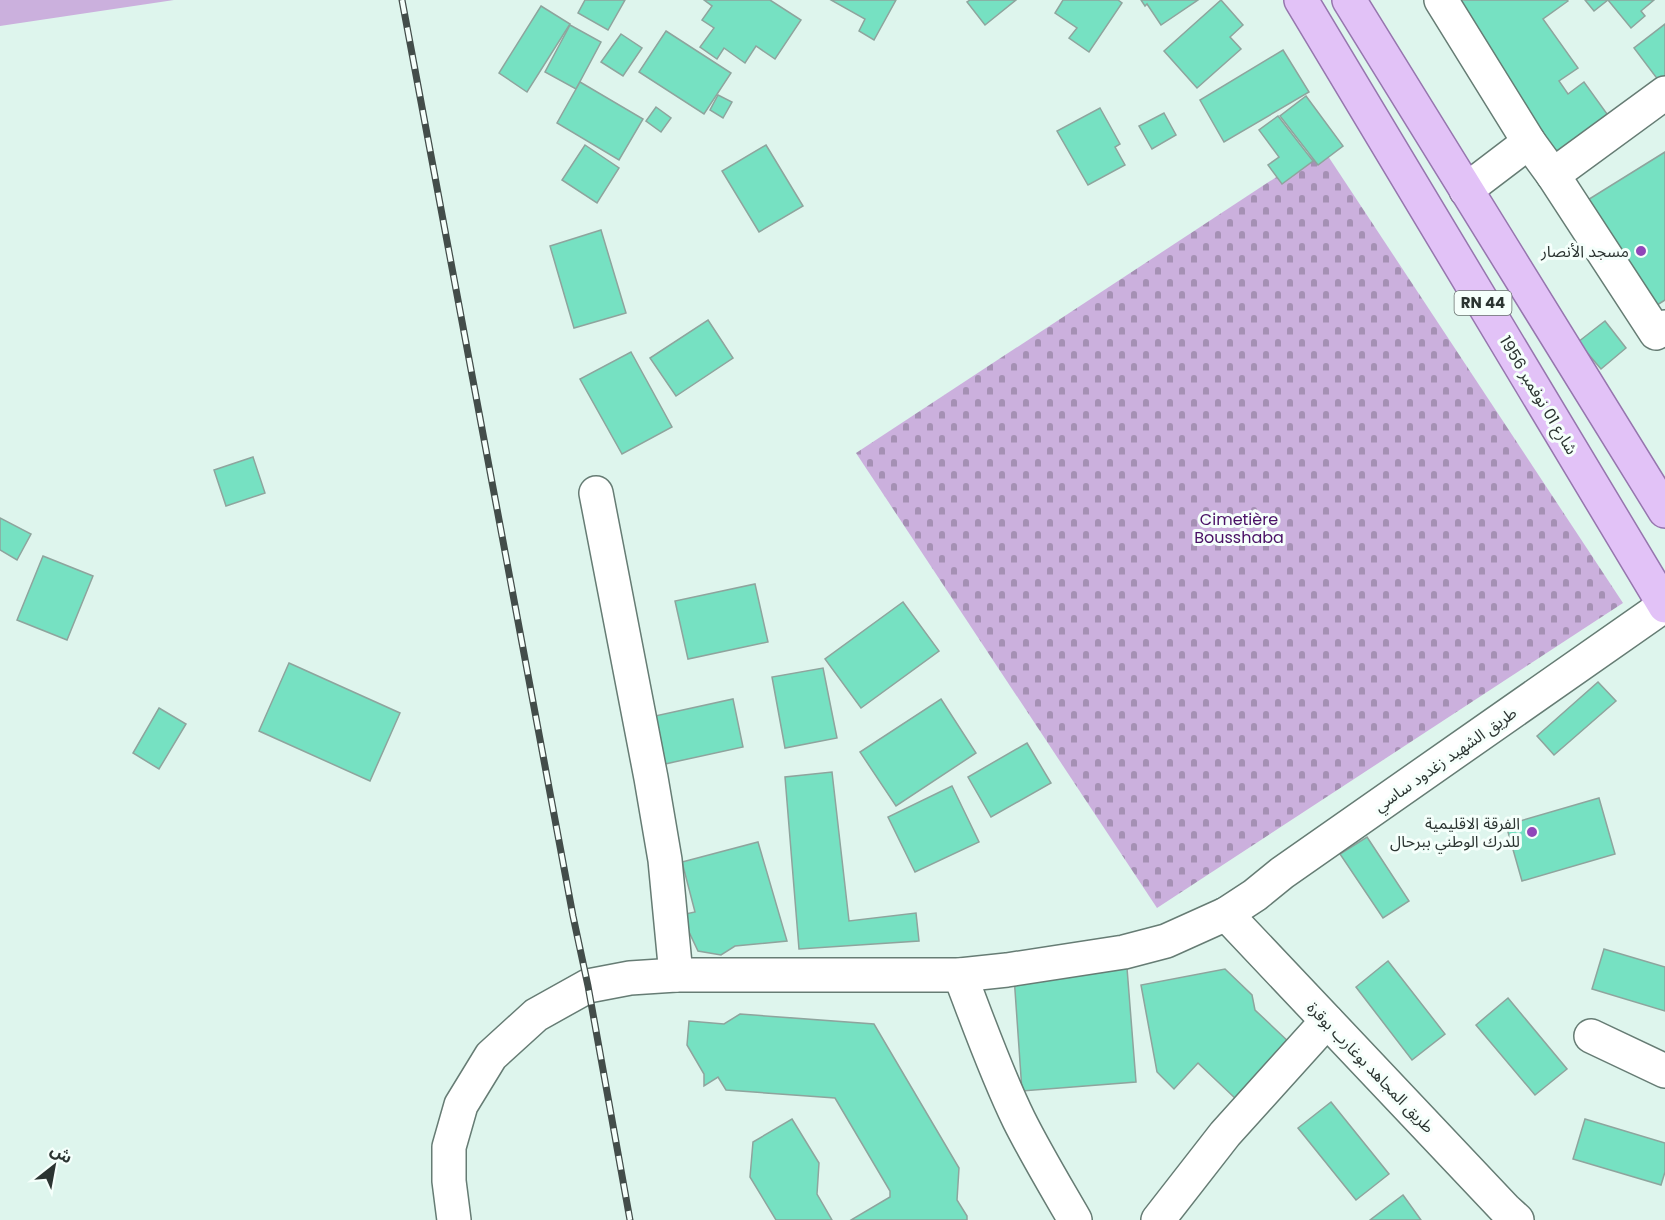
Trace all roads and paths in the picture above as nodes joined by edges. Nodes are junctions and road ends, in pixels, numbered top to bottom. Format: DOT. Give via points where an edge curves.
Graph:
graph roads {
  1 [pos="1301,0"];
  2 [pos="1349,0"];
  3 [pos="1441,0"];
  4 [pos="1665,93"];
  5 [pos="1529,142"];
  6 [pos="1553,175"];
  7 [pos="1466,190"];
  8 [pos="1662,336"];
  9 [pos="596,493"];
  10 [pos="1665,511"];
  11 [pos="1665,605"];
  12 [pos="1226,914"];
  13 [pos="676,975"];
  14 [pos="960,975"];
  15 [pos="1328,1021"];
  16 [pos="1591,1036"];
  17 [pos="1665,1071"];
  18 [pos="454,1220"];
  19 [pos="1075,1220"];
  20 [pos="1158,1220"];
  21 [pos="1517,1220"];
  1 -- 11 [label="main road, شارع 01 نوفمبر 1956 / RN 44"];
  2 -- 7 [label="main road, RN 44"];
  3 -- 5 [label="street"];
  4 -- 6 [label="street"];
  5 -- 6 [label="street"];
  5 -- 7 [label="street"];
  6 -- 8 [label="street"];
  7 -- 10 [label="main road, RN 44"];
  9 -- 13 [label="street" via="665,860"];
  11 -- 12 [label="street, طريق الشهيد زغدود ساسي"];
  12 -- 14 [label="street, طريق الشهيد زغدود ساسي" via="1166,941 1124,952"];
  12 -- 15 [label="street, طريق المجاهد بوغارب بوقرة"];
  13 -- 14 [label="street, طريق الشهيد زغدود ساسي"];
  13 -- 18 [label="street, طريق الشهيد زغدود ساسي" via="588,986 536,1015 491,1056 461,1105 449,1147 448,1181"];
  14 -- 19 [label="street" via="1019,1120"];
  15 -- 20 [label="street" via="1225,1134"];
  15 -- 21 [label="street, طريق المجاهد بوغارب بوقرة"];
  16 -- 17 [label="street"];
}
